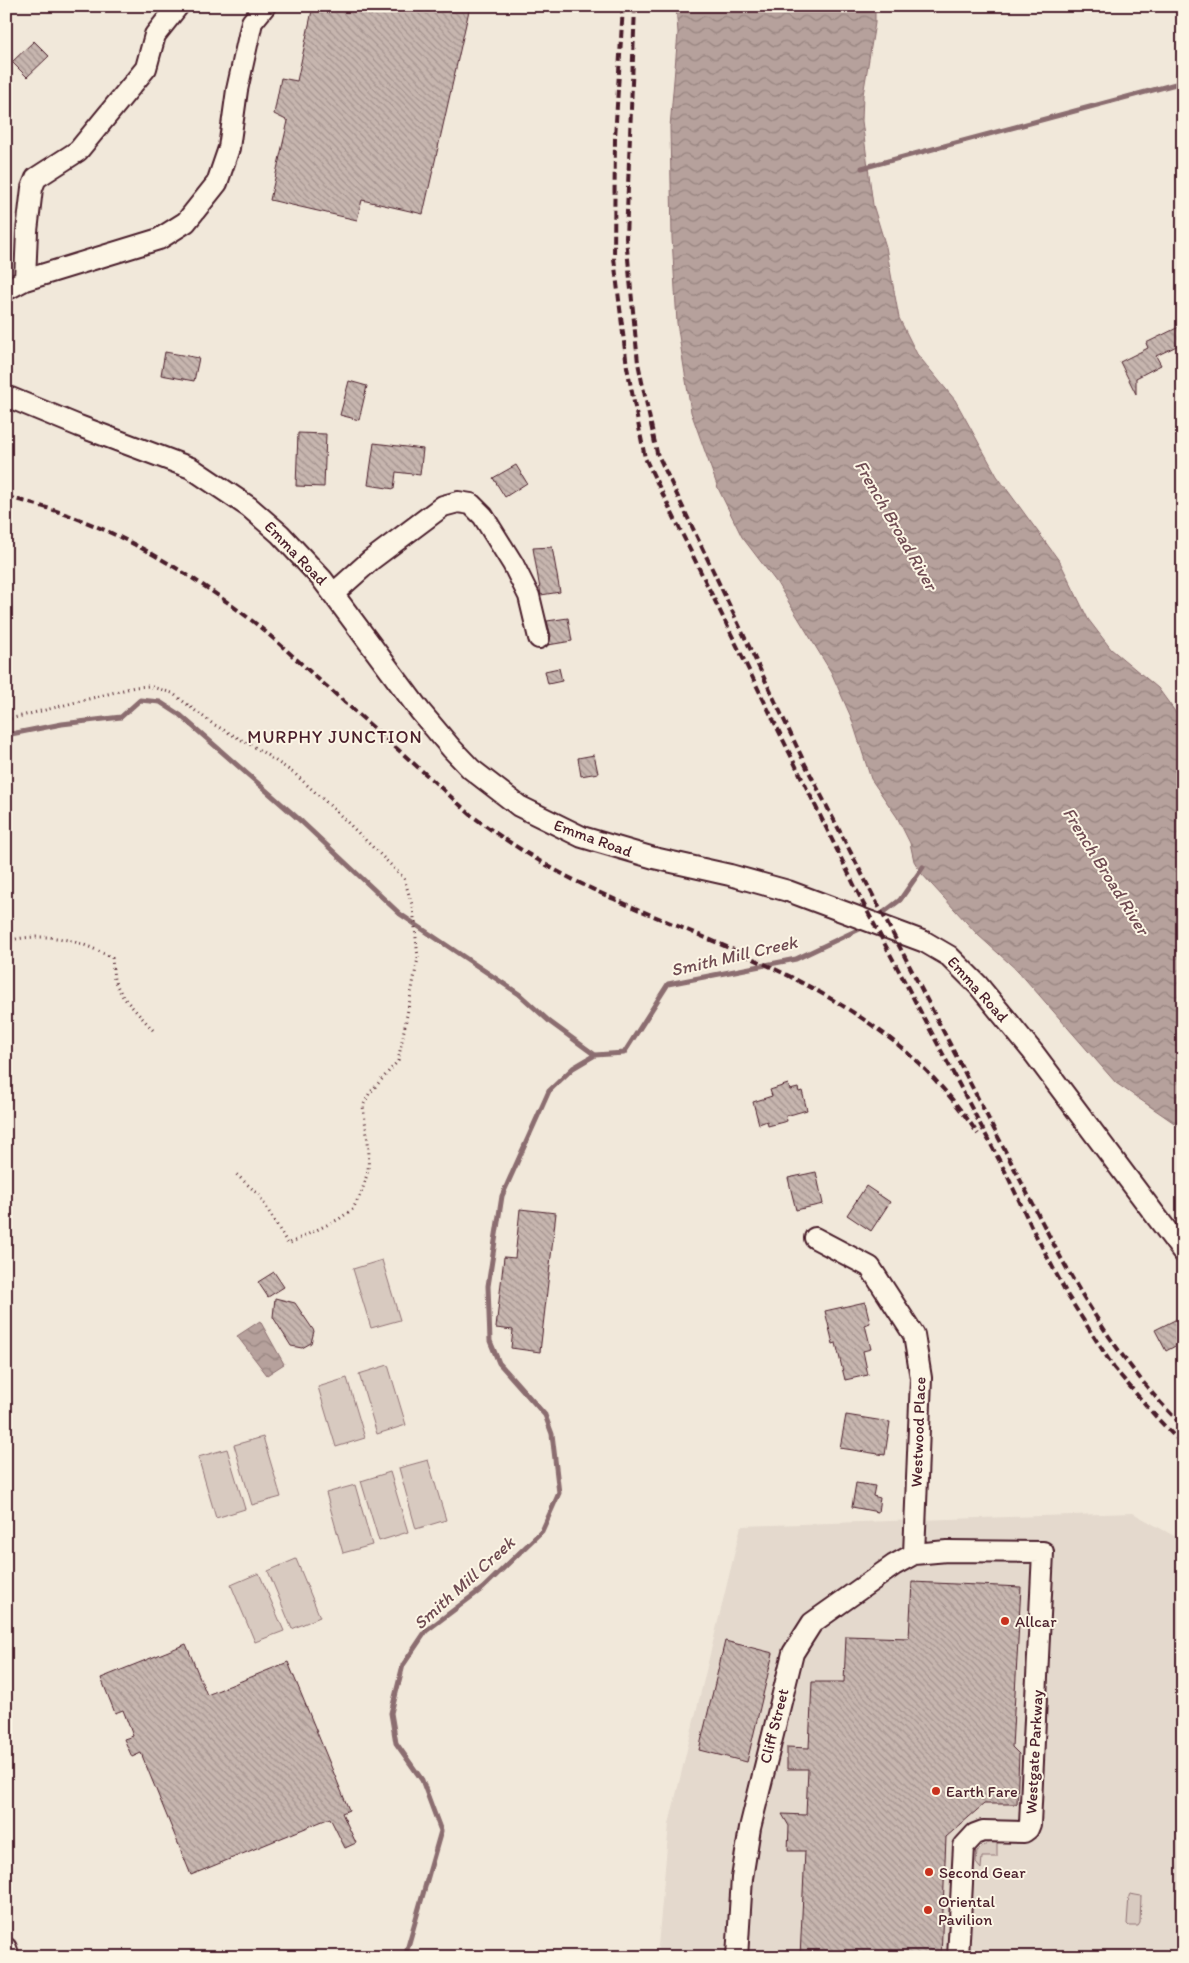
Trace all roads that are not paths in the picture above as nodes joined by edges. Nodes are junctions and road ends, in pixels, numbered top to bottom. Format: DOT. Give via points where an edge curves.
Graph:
graph roads {
  1 [pos="178,6"];
  2 [pos="266,6"];
  3 [pos="25,280"];
  4 [pos="6,290"];
  5 [pos="6,396"];
  6 [pos="333,594"];
  7 [pos="539,638"];
  8 [pos="815,1238"];
  9 [pos="1183,1252"];
  10 [pos="914,1554"];
  11 [pos="6,1948"];
  12 [pos="9,1957"];
  13 [pos="737,1957"];
  14 [pos="958,1957"];
  1 -- 3 [label="street" via="155,35 146,68 78,151 36,178 27,232"];
  2 -- 3 [label="street" via="252,22 237,90 229,148 217,184 186,222 159,239"];
  3 -- 4 [label="street"];
  5 -- 6 [label="street, Emma Road" via="191,468 249,506 280,534"];
  6 -- 7 [label="street" via="371,560 443,506 458,502 471,504 483,516 530,596"];
  6 -- 9 [label="street, Emma Road" via="452,749 519,806 582,837 788,891 925,942 950,956 978,984 1033,1052"];
  8 -- 10 [label="street, Westwood Place" via="870,1267 914,1335 921,1378"];
  10 -- 13 [label="street, Cliff Street" via="812,1622 793,1654 750,1828 742,1878"];
  10 -- 14 [label="street, Westgate Parkway" via="1042,1552 1030,1824 1024,1832 982,1831 964,1846"];
  11 -- 12 [label="street"];
}
